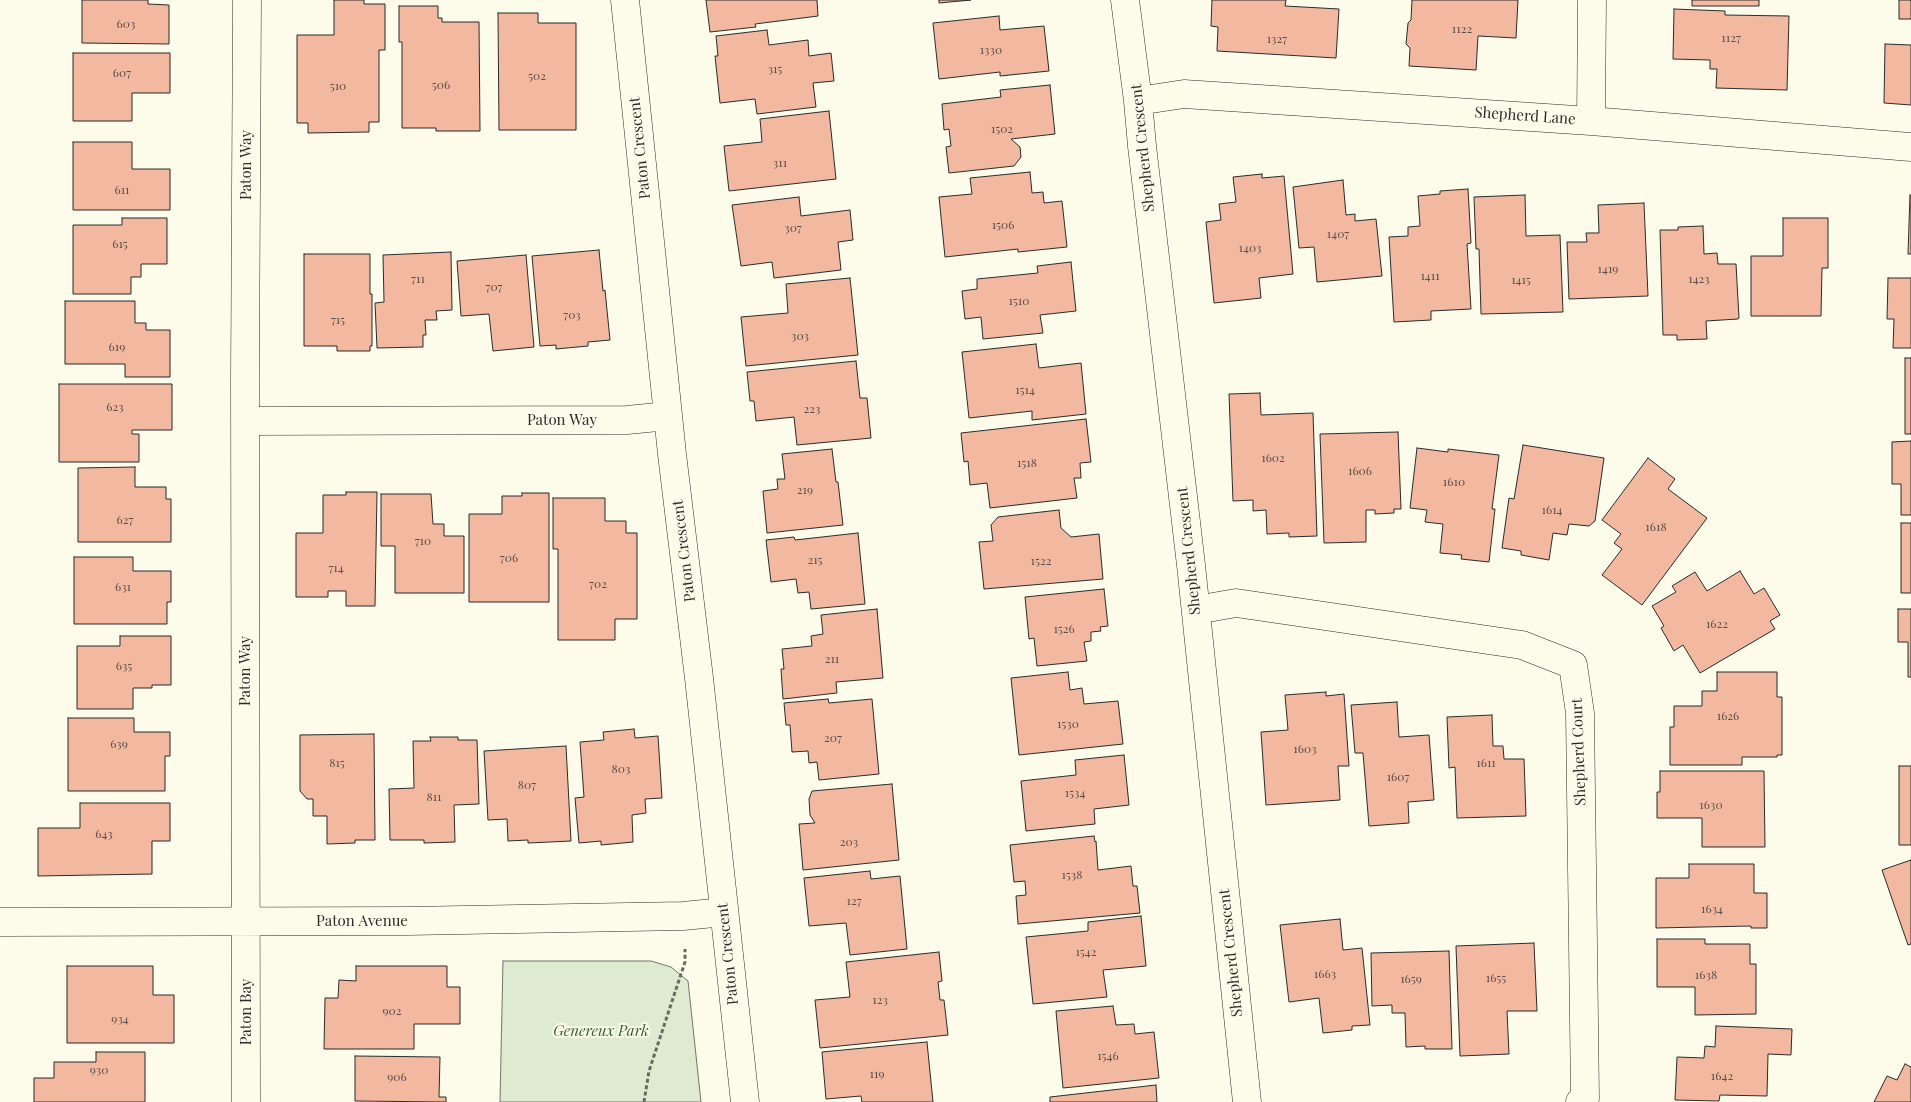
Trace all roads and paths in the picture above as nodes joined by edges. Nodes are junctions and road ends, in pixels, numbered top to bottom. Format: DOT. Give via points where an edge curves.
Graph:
graph roads {
  1 [pos="247,0"];
  2 [pos="625,0"];
  3 [pos="1125,0"];
  4 [pos="1592,0"];
  5 [pos="1138,101"];
  6 [pos="1592,121"];
  7 [pos="1911,147"];
  8 [pos="668,416"];
  9 [pos="245,421"];
  10 [pos="1196,610"];
  11 [pos="724,912"];
  12 [pos="683,916"];
  13 [pos="0,922"];
  14 [pos="246,922"];
  15 [pos="246,1102"];
  16 [pos="644,1102"];
  17 [pos="745,1102"];
  18 [pos="1247,1102"];
  19 [pos="1580,1102"];
  1 -- 9 [label="street, Paton Way"];
  2 -- 8 [label="street, Paton Crescent"];
  3 -- 5 [label="street, Shepherd Crescent"];
  4 -- 6 [label="street"];
  5 -- 6 [label="street, Shepherd Lane" via="1184,94"];
  5 -- 10 [label="street, Shepherd Crescent"];
  6 -- 7 [label="street, Shepherd Lane"];
  8 -- 9 [label="street, Paton Way" via="627,420"];
  8 -- 11 [label="street, Paton Crescent"];
  9 -- 14 [label="street, Paton Way"];
  10 -- 18 [label="street, Shepherd Crescent"];
  10 -- 19 [label="street, Shepherd Court" via="1236,603 1522,645 1573,665 1580,713 1585,1098"];
  11 -- 12 [label="street, Paton Avenue"];
  11 -- 17 [label="street, Paton Crescent"];
  12 -- 14 [label="street, Paton Avenue"];
  12 -- 16 [label="path" via="685,962 649,1071"];
  13 -- 14 [label="street, Paton Avenue"];
  14 -- 15 [label="street, Paton Bay"];
}
